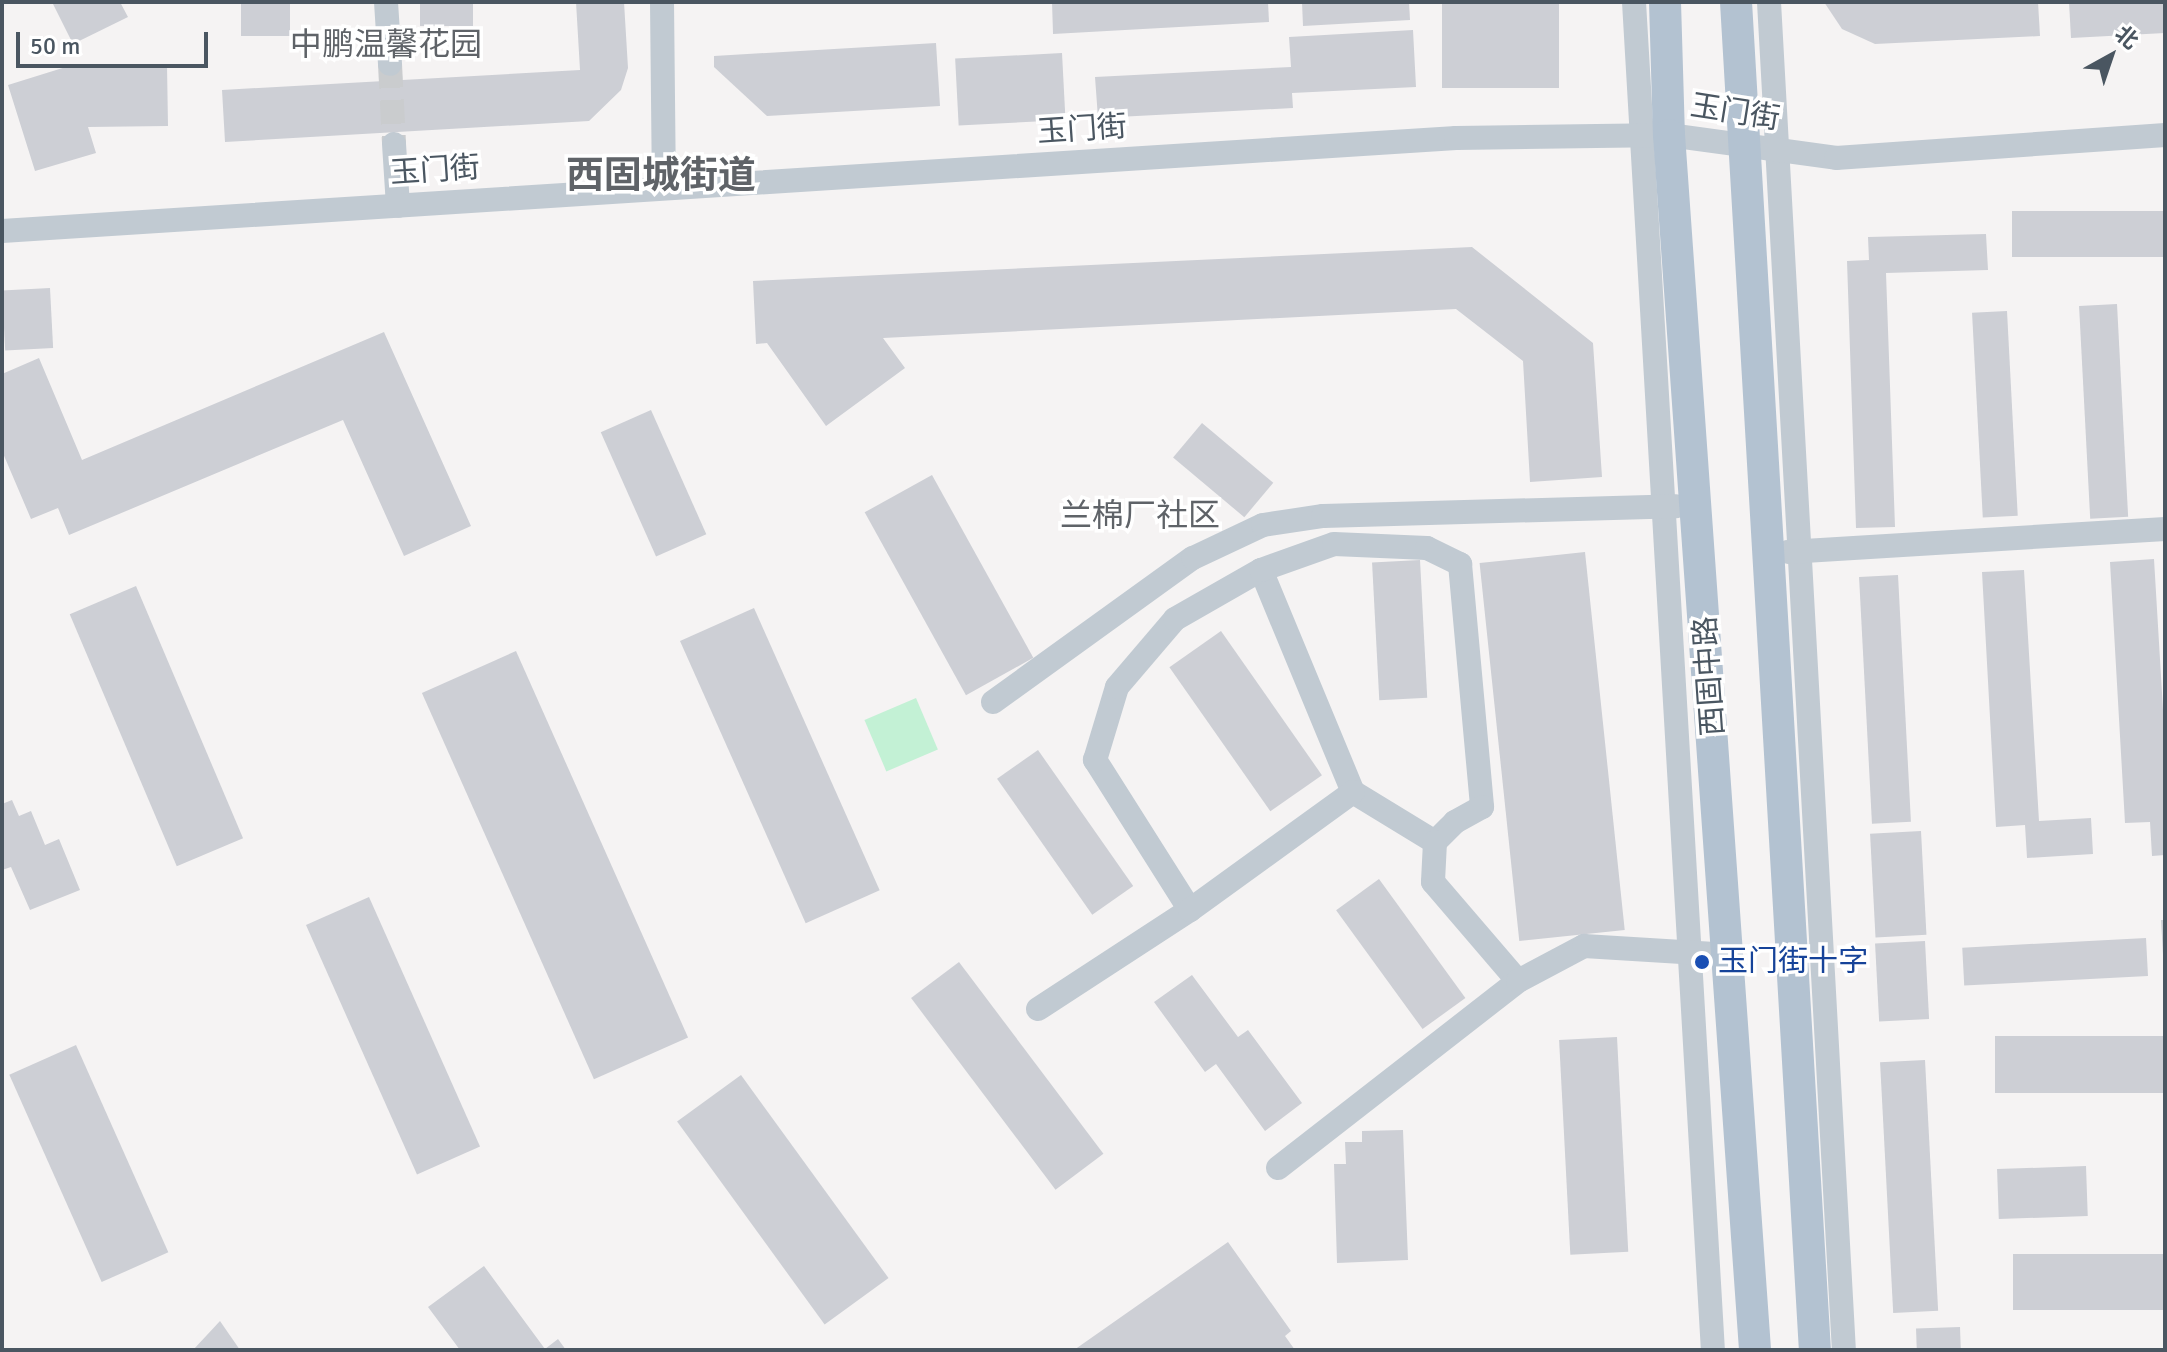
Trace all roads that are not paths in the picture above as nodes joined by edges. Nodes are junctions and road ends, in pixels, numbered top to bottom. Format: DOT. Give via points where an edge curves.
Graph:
graph roads {
  1 [pos="386,2"];
  2 [pos="662,2"];
  3 [pos="1634,2"];
  4 [pos="1665,2"];
  5 [pos="1736,2"];
  6 [pos="1769,2"];
  7 [pos="390,64"];
  8 [pos="1655,134"];
  9 [pos="2165,135"];
  10 [pos="394,144"];
  11 [pos="1744,149"];
  12 [pos="1781,152"];
  13 [pos="664,188"];
  14 [pos="398,206"];
  15 [pos="2,231"];
  16 [pos="1662,506"];
  17 [pos="1697,506"];
  18 [pos="2165,529"];
  19 [pos="1785,552"];
  20 [pos="1261,570"];
  21 [pos="993,702"];
  22 [pos="1353,792"];
  23 [pos="1435,842"];
  24 [pos="1190,910"];
  25 [pos="1689,952"];
  26 [pos="1731,955"];
  27 [pos="1518,981"];
  28 [pos="1038,1009"];
  29 [pos="1278,1168"];
  30 [pos="1713,1350"];
  31 [pos="1755,1350"];
  32 [pos="1815,1350"];
  33 [pos="1844,1350"];
  1 -- 7 [label="street"];
  2 -- 13 [label="street"];
  3 -- 8 [label="street"];
  4 -- 8 [label="main road, 西固中路"];
  5 -- 11 [label="main road"];
  6 -- 12 [label="street"];
  8 -- 11 [label="street, 玉门街"];
  8 -- 13 [label="street, 玉门街" via="1456,138"];
  8 -- 16 [label="street"];
  8 -- 17 [label="main road, 西固中路"];
  9 -- 12 [label="street, 玉门街" via="1836,158"];
  10 -- 14 [label="street"];
  11 -- 12 [label="street, 玉门街"];
  11 -- 19 [label="main road"];
  12 -- 19 [label="street"];
  13 -- 14 [label="street, 玉门街"];
  14 -- 15 [label="street, 玉门街"];
  16 -- 17 [label="street"];
  16 -- 21 [label="street" via="1323,516 1263,525 1193,558"];
  16 -- 25 [label="street"];
  17 -- 26 [label="main road, 西固中路"];
  18 -- 19 [label="street"];
  19 -- 32 [label="main road"];
  19 -- 33 [label="street"];
  20 -- 22 [label="street"];
  20 -- 23 [label="street" via="1334,544 1427,548 1460,564 1482,807 1455,822"];
  20 -- 24 [label="street" via="1175,619 1117,687 1095,760"];
  22 -- 23 [label="street"];
  22 -- 24 [label="street"];
  23 -- 27 [label="street" via="1433,882"];
  24 -- 28 [label="street"];
  25 -- 26 [label="street"];
  25 -- 27 [label="street" via="1584,946"];
  25 -- 30 [label="street"];
  26 -- 31 [label="main road, 西固中路"];
  27 -- 29 [label="street"];
}
